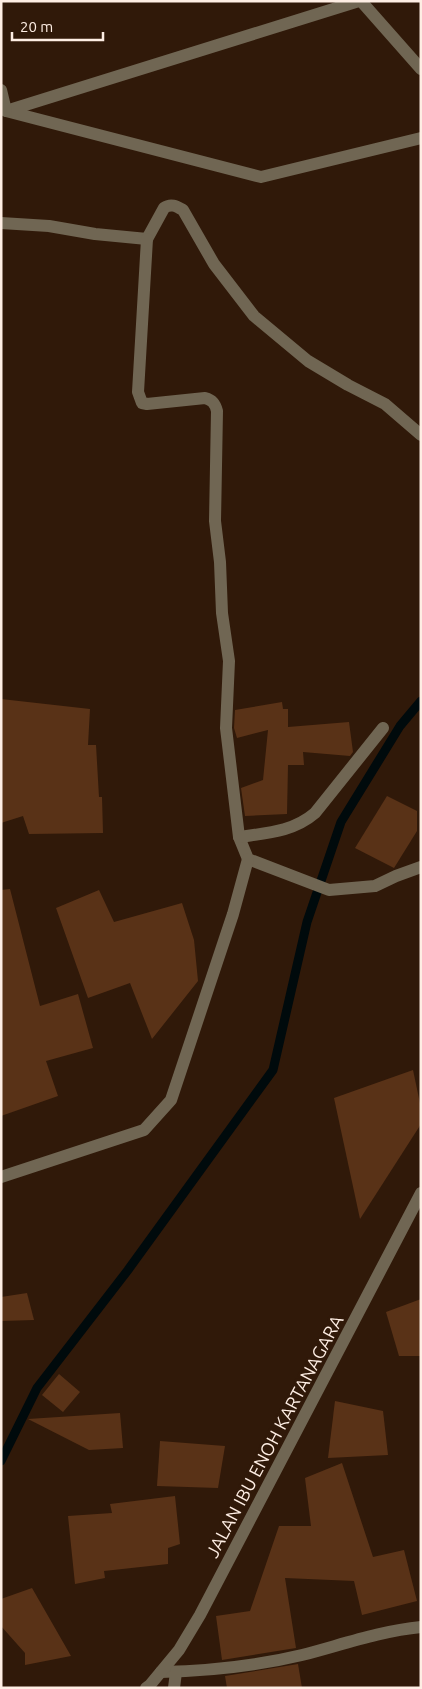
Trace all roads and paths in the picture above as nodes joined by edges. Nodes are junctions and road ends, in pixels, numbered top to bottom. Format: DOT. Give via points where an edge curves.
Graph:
graph roads {
  1 [pos="360,1"];
  2 [pos="421,68"];
  3 [pos="1,90"];
  4 [pos="6,111"];
  5 [pos="421,138"];
  6 [pos="1,223"];
  7 [pos="147,239"];
  8 [pos="421,435"];
  9 [pos="383,728"];
  10 [pos="239,837"];
  11 [pos="248,859"];
  12 [pos="421,867"];
  13 [pos="1,1177"];
  14 [pos="421,1194"];
  15 [pos="421,1627"];
  16 [pos="161,1672"];
  17 [pos="176,1672"];
  18 [pos="146,1688"];
  19 [pos="174,1688"];
  1 -- 2 [label="street"];
  1 -- 4 [label="street"];
  3 -- 4 [label="street"];
  4 -- 5 [label="street" via="261,176"];
  6 -- 7 [label="street"];
  7 -- 8 [label="street" via="164,208 176,205 183,210 214,264 254,316 308,361 385,404"];
  7 -- 10 [label="street" via="139,397 142,404 205,398 215,404 217,410 215,522 229,661 226,728"];
  9 -- 10 [label="street" via="307,820 284,830"];
  10 -- 11 [label="street"];
  11 -- 12 [label="street" via="329,890 375,886"];
  11 -- 13 [label="street" via="171,1100 144,1130"];
  14 -- 16 [label="street, JALAN IBU ENOH KARTANAGARA" via="200,1615"];
  15 -- 17 [label="street" via="394,1630 299,1656 227,1668"];
  16 -- 17 [label="street"];
  16 -- 18 [label="street, JALAN IBU ENOH KARTANAGARA"];
  17 -- 19 [label="street"];
}
